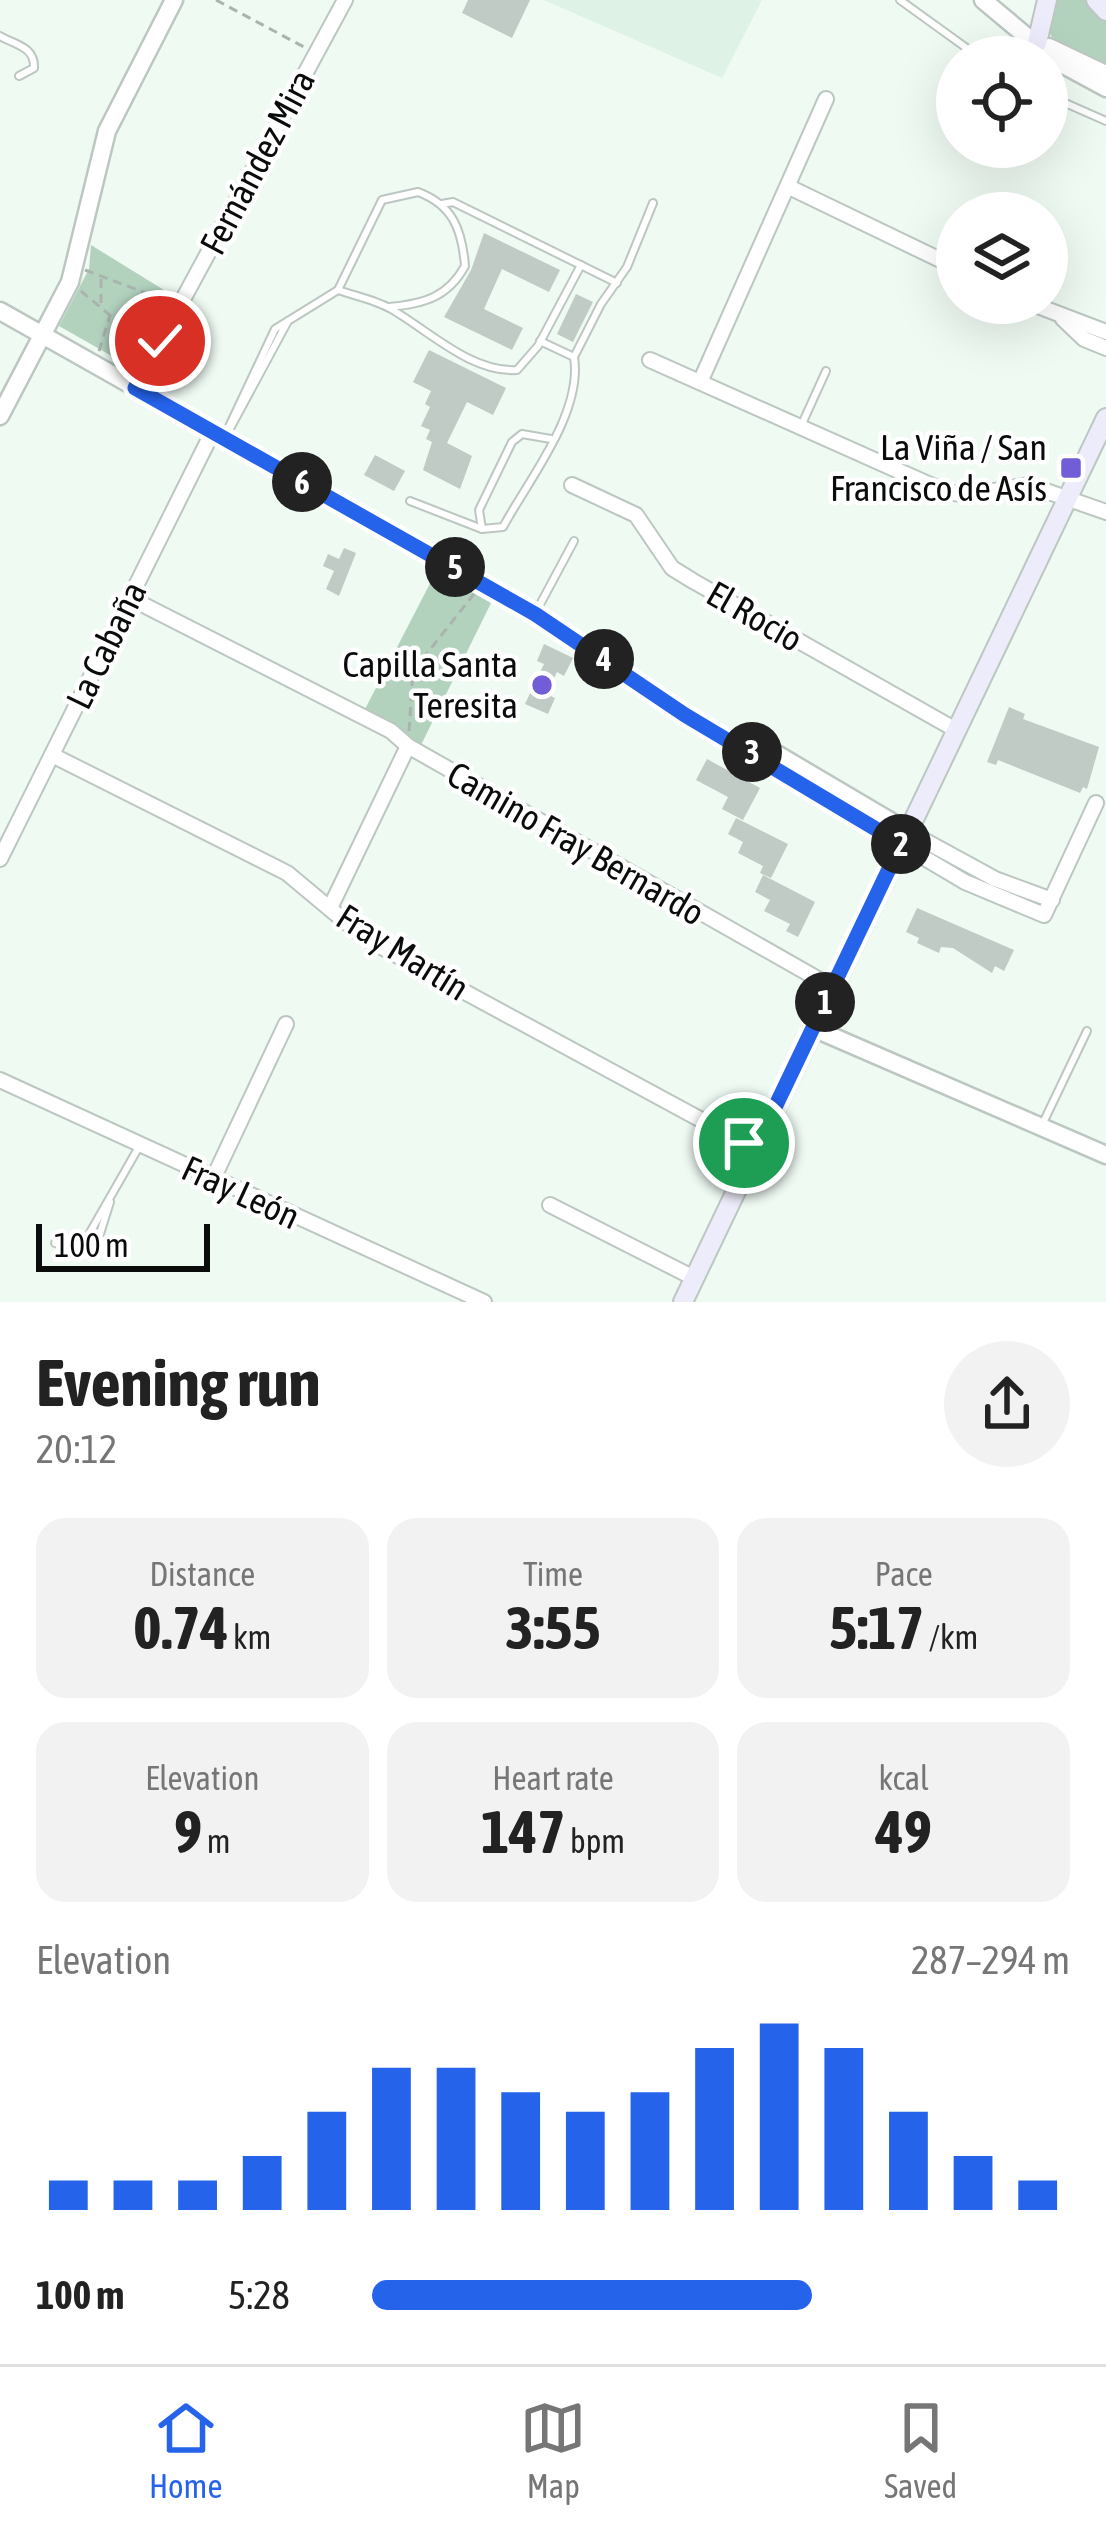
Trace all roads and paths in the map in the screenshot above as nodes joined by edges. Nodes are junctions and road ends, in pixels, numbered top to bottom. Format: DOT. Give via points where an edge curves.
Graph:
graph roads {
  1 [pos="174,0"];
  2 [pos="216,0"];
  3 [pos="345,0"];
  4 [pos="900,0"];
  5 [pos="983,0"];
  6 [pos="1047,0"];
  7 [pos="1096,0"];
  8 [pos="1106,10"];
  9 [pos="0,36"];
  10 [pos="950,36"];
  11 [pos="1028,36"];
  12 [pos="1039,36"];
  13 [pos="316,53"];
  14 [pos="1068,57"];
  15 [pos="1068,68"];
  16 [pos="1106,74"];
  17 [pos="19,76"];
  18 [pos="1106,88"];
  19 [pos="826,99"];
  20 [pos="1068,104"];
  21 [pos="1106,121"];
  22 [pos="790,187"];
  23 [pos="653,203"];
  24 [pos="442,204"];
  25 [pos="936,258"];
  26 [pos="581,265"];
  27 [pos="73,275"];
  28 [pos="100,275"];
  29 [pos="617,283"];
  30 [pos="338,290"];
  31 [pos="101,307"];
  32 [pos="389,307"];
  33 [pos="0,311"];
  34 [pos="176,313"];
  35 [pos="110,314"];
  36 [pos="1068,321"];
  37 [pos="1068,324"];
  38 [pos="1106,332"];
  39 [pos="43,336"];
  40 [pos="160,341"];
  41 [pos="540,341"];
  42 [pos="1106,348"];
  43 [pos="574,358"];
  44 [pos="650,360"];
  45 [pos="93,364"];
  46 [pos="826,371"];
  47 [pos="701,380"];
  48 [pos="135,388"];
  49 [pos="0,416"];
  50 [pos="1106,418"];
  51 [pos="801,426"];
  52 [pos="219,434"];
  53 [pos="551,439"];
  54 [pos="572,485"];
  55 [pos="1068,498"];
  56 [pos="410,501"];
  57 [pos="1106,512"];
  58 [pos="482,529"];
  59 [pos="574,541"];
  60 [pos="482,583"];
  61 [pos="130,598"];
  62 [pos="535,614"];
  63 [pos="956,730"];
  64 [pos="408,746"];
  65 [pos="52,755"];
  66 [pos="1096,803"];
  67 [pos="904,837"];
  68 [pos="0,859"];
  69 [pos="1052,900"];
  70 [pos="330,908"];
  71 [pos="832,987"];
  72 [pos="286,1024"];
  73 [pos="813,1028"];
  74 [pos="1088,1031"];
  75 [pos="0,1080"];
  76 [pos="1041,1127"];
  77 [pos="140,1145"];
  78 [pos="755,1149"];
  79 [pos="1106,1155"];
  80 [pos="213,1179"];
  81 [pos="112,1193"];
  82 [pos="550,1205"];
  83 [pos="99,1237"];
  84 [pos="55,1243"];
  85 [pos="694,1278"];
  86 [pos="484,1302"];
  87 [pos="683,1302"];
  1 -- 27 [label="street" via="107,131"];
  2 -- 13 [label="path"];
  3 -- 13 [label="street, Fernández Mira"];
  4 -- 10 [label="lane"];
  5 -- 11 [label="street"];
  6 -- 12 [label="main road"];
  7 -- 8 [label="main road"];
  9 -- 17 [label="lane" via="34,57 34,68"];
  13 -- 34 [label="street, Fernández Mira"];
  14 -- 16 [label="street"];
  15 -- 18 [label="street"];
  19 -- 22 [label="street"];
  20 -- 21 [label="lane"];
  22 -- 25 [label="street"];
  22 -- 47 [label="street"];
  23 -- 29 [label="lane"];
  24 -- 26 [label="lane"];
  24 -- 30 [label="lane" via="418,192 382,200"];
  24 -- 32 [label="lane" via="456,221 465,266 445,293"];
  26 -- 29 [label="lane"];
  26 -- 41 [label="lane"];
  27 -- 28 [label="path"];
  27 -- 31 [label="path"];
  27 -- 39 [label="street"];
  28 -- 31 [label="path"];
  28 -- 34 [label="path"];
  29 -- 43 [label="lane"];
  30 -- 32 [label="lane"];
  30 -- 52 [label="lane" via="290,317"];
  31 -- 35 [label="path"];
  32 -- 41 [label="lane" via="502,371 517,370"];
  33 -- 39 [label="street"];
  34 -- 40 [label="street, Fernández Mira"];
  35 -- 40 [label="path"];
  35 -- 45 [label="path"];
  36 -- 38 [label="street"];
  37 -- 42 [label="street"];
  39 -- 45 [label="street"];
  39 -- 49 [label="street"];
  40 -- 48 [label="street, Fernández Mira"];
  41 -- 43 [label="lane"];
  43 -- 53 [label="lane" via="578,379"];
  44 -- 47 [label="street"];
  45 -- 48 [label="street"];
  46 -- 51 [label="lane"];
  47 -- 51 [label="street"];
  48 -- 52 [label="street"];
  50 -- 55 [label="main road"];
  51 -- 55 [label="street" via="957,496 1029,485"];
  52 -- 60 [label="street"];
  52 -- 61 [label="street, La Cabaña"];
  53 -- 58 [label="lane" via="503,527"];
  53 -- 58 [label="lane" via="522,434 512,442 479,510"];
  54 -- 63 [label="street, El Rocio" via="636,515 672,568"];
  55 -- 57 [label="street"];
  55 -- 63 [label="main road"];
  56 -- 58 [label="lane"];
  59 -- 62 [label="lane"];
  60 -- 62 [label="street"];
  60 -- 64 [label="path" via="413,671"];
  61 -- 64 [label="street, Camino Fray Bernardo" via="391,730"];
  61 -- 65 [label="street, La Cabaña"];
  62 -- 67 [label="street" via="685,715 743,734"];
  63 -- 67 [label="main road"];
  64 -- 70 [label="street"];
  64 -- 71 [label="street, Camino Fray Bernardo"];
  65 -- 68 [label="street, La Cabaña"];
  65 -- 70 [label="street, Fray Martín" via="287,873"];
  66 -- 69 [label="street"];
  67 -- 69 [label="street"];
  67 -- 69 [label="street" via="964,882 1044,916"];
  67 -- 71 [label="main road"];
  70 -- 78 [label="street, Fray Martín" via="365,938"];
  71 -- 73 [label="main road"];
  72 -- 80 [label="street"];
  73 -- 76 [label="street"];
  73 -- 78 [label="main road"];
  74 -- 76 [label="lane"];
  75 -- 77 [label="street, Fray León"];
  76 -- 79 [label="street"];
  77 -- 80 [label="street, Fray León"];
  77 -- 81 [label="lane"];
  78 -- 85 [label="main road"];
  80 -- 86 [label="street, Fray León"];
  81 -- 83 [label="lane"];
  81 -- 84 [label="lane" via="80,1250"];
  82 -- 85 [label="street"];
  85 -- 87 [label="main road"];
}
